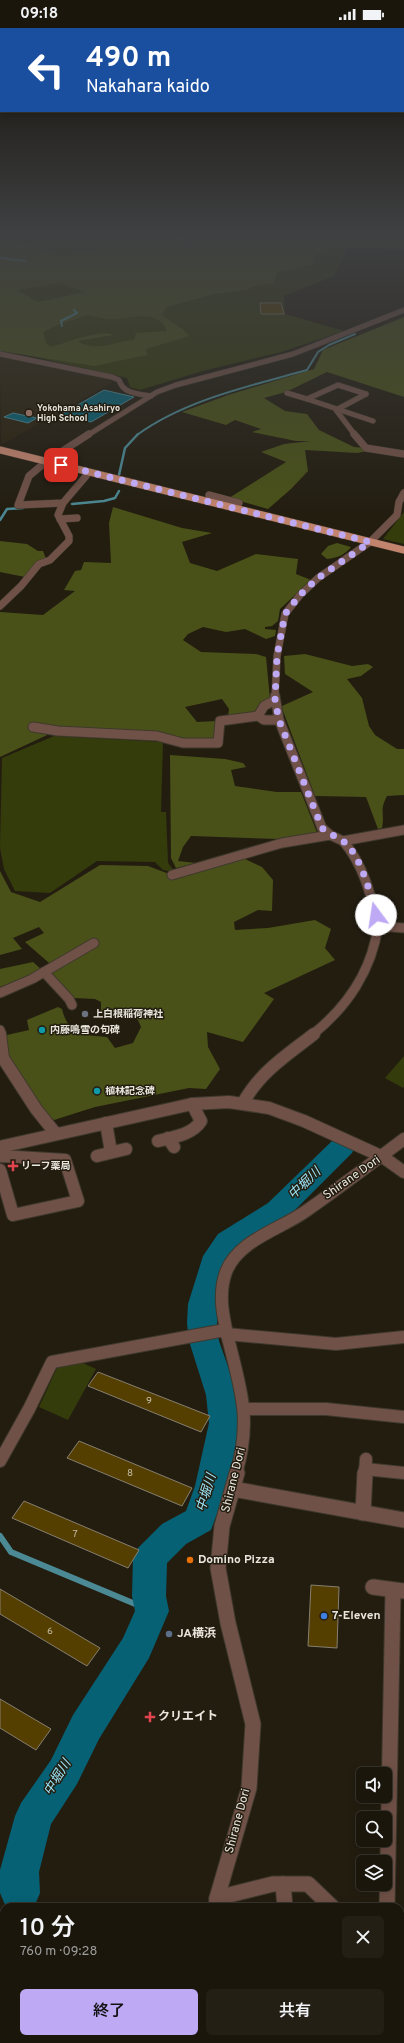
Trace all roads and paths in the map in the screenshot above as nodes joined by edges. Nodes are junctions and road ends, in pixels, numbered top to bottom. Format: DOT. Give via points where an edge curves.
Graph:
graph roads {
  1 [pos="359,328"];
  2 [pos="0,354"];
  3 [pos="287,392"];
  4 [pos="151,396"];
  5 [pos="307,399"];
  6 [pos="336,410"];
  7 [pos="373,421"];
  8 [pos="0,450"];
  9 [pos="404,454"];
  10 [pos="0,455"];
  11 [pos="45,463"];
  12 [pos="86,476"];
  13 [pos="404,493"];
  14 [pos="210,495"];
  15 [pos="63,502"];
  16 [pos="232,507"];
  17 [pos="77,518"];
  18 [pos="60,519"];
  19 [pos="367,544"];
  20 [pos="404,550"];
  21 [pos="404,555"];
  22 [pos="0,606"];
  23 [pos="275,700"];
  24 [pos="258,716"];
  25 [pos="279,720"];
  26 [pos="33,727"];
  27 [pos="404,830"];
  28 [pos="330,835"];
  29 [pos="343,841"];
  30 [pos="172,875"];
  31 [pos="378,926"];
  32 [pos="404,928"];
  33 [pos="94,943"];
  34 [pos="44,972"];
  35 [pos="0,993"];
  36 [pos="72,1005"];
  37 [pos="0,1030"];
  38 [pos="243,1103"];
  39 [pos="192,1104"];
  40 [pos="106,1123"];
  41 [pos="56,1134"];
  42 [pos="404,1139"];
  43 [pos="167,1142"];
  44 [pos="0,1147"];
  45 [pos="126,1149"];
  46 [pos="112,1152"];
  47 [pos="0,1156"];
  48 [pos="97,1156"];
  49 [pos="383,1156"];
  50 [pos="0,1170"];
  51 [pos="404,1172"];
  52 [pos="226,1332"];
  53 [pos="404,1337"];
  54 [pos="246,1409"];
  55 [pos="404,1417"];
  56 [pos="0,1461"];
  57 [pos="404,1472"];
  58 [pos="233,1489"];
  59 [pos="363,1513"];
  60 [pos="404,1520"];
  61 [pos="373,1587"];
  62 [pos="399,1591"];
  63 [pos="283,1884"];
  64 [pos="216,1902"];
  65 [pos="285,1903"];
  66 [pos="328,1903"];
  67 [pos="387,1903"];
  1 -- 4 [label="street" via="293,354 176,385"];
  2 -- 4 [label="street" via="112,377 119,380 123,390"];
  3 -- 5 [label="street"];
  4 -- 11 [label="street"];
  5 -- 6 [label="street"];
  5 -- 6 [label="street" via="338,385 366,394"];
  6 -- 7 [label="street"];
  6 -- 9 [label="street" via="366,448"];
  8 -- 11 [label="main road"];
  10 -- 11 [label="main road"];
  11 -- 12 [label="main road"];
  11 -- 15 [label="street" via="29,476 18,505"];
  11 -- 16 [label="main road"];
  12 -- 15 [label="street"];
  12 -- 19 [label="main road"];
  13 -- 19 [label="street" via="397,515"];
  14 -- 16 [label="street" via="239,503"];
  15 -- 18 [label="street" via="58,511"];
  16 -- 19 [label="main road"];
  17 -- 18 [label="street"];
  18 -- 22 [label="street" via="69,541 50,560 39,564"];
  19 -- 20 [label="main road"];
  19 -- 21 [label="main road"];
  19 -- 23 [label="street" via="318,578 285,614 277,656"];
  23 -- 24 [label="street" via="266,703"];
  23 -- 25 [label="street"];
  24 -- 25 [label="street" via="264,720"];
  24 -- 26 [label="street" via="220,721 218,742 183,743 157,736 58,731"];
  25 -- 28 [label="street" via="322,828"];
  27 -- 29 [label="street"];
  28 -- 29 [label="street"];
  28 -- 30 [label="street" via="282,843"];
  29 -- 31 [label="street" via="352,850 370,893"];
  31 -- 32 [label="street"];
  31 -- 38 [label="street" via="378,939 371,957 348,996 314,1034 259,1076"];
  33 -- 34 [label="street"];
  34 -- 35 [label="street"];
  34 -- 36 [label="street"];
  37 -- 41 [label="street" via="3,1058 36,1109"];
  38 -- 39 [label="street"];
  38 -- 49 [label="street" via="269,1108 304,1121"];
  39 -- 40 [label="street"];
  39 -- 43 [label="street" via="201,1121 199,1125"];
  40 -- 41 [label="street"];
  40 -- 46 [label="street"];
  41 -- 44 [label="street"];
  42 -- 49 [label="street, Shirane Dori"];
  45 -- 46 [label="street"];
  46 -- 48 [label="street"];
  47 -- 50 [label="street" via="65,1160 78,1201 13,1215"];
  49 -- 51 [label="street"];
  49 -- 52 [label="street, Shirane Dori" via="305,1212 250,1244 235,1257 226,1272 221,1297"];
  52 -- 53 [label="street" via="336,1344"];
  52 -- 54 [label="street, Shirane Dori"];
  52 -- 56 [label="street" via="52,1362"];
  54 -- 55 [label="street" via="326,1409"];
  54 -- 58 [label="street, Shirane Dori" via="245,1434"];
  57 -- 59 [label="street" via="365,1464"];
  58 -- 59 [label="street"];
  58 -- 64 [label="street, Shirane Dori" via="222,1526 218,1568 252,1724 249,1788"];
  59 -- 60 [label="street"];
  61 -- 62 [label="street"];
  62 -- 67 [label="street"];
  63 -- 64 [label="street" via="244,1890"];
  63 -- 65 [label="street"];
  63 -- 66 [label="street" via="308,1884"];
}
